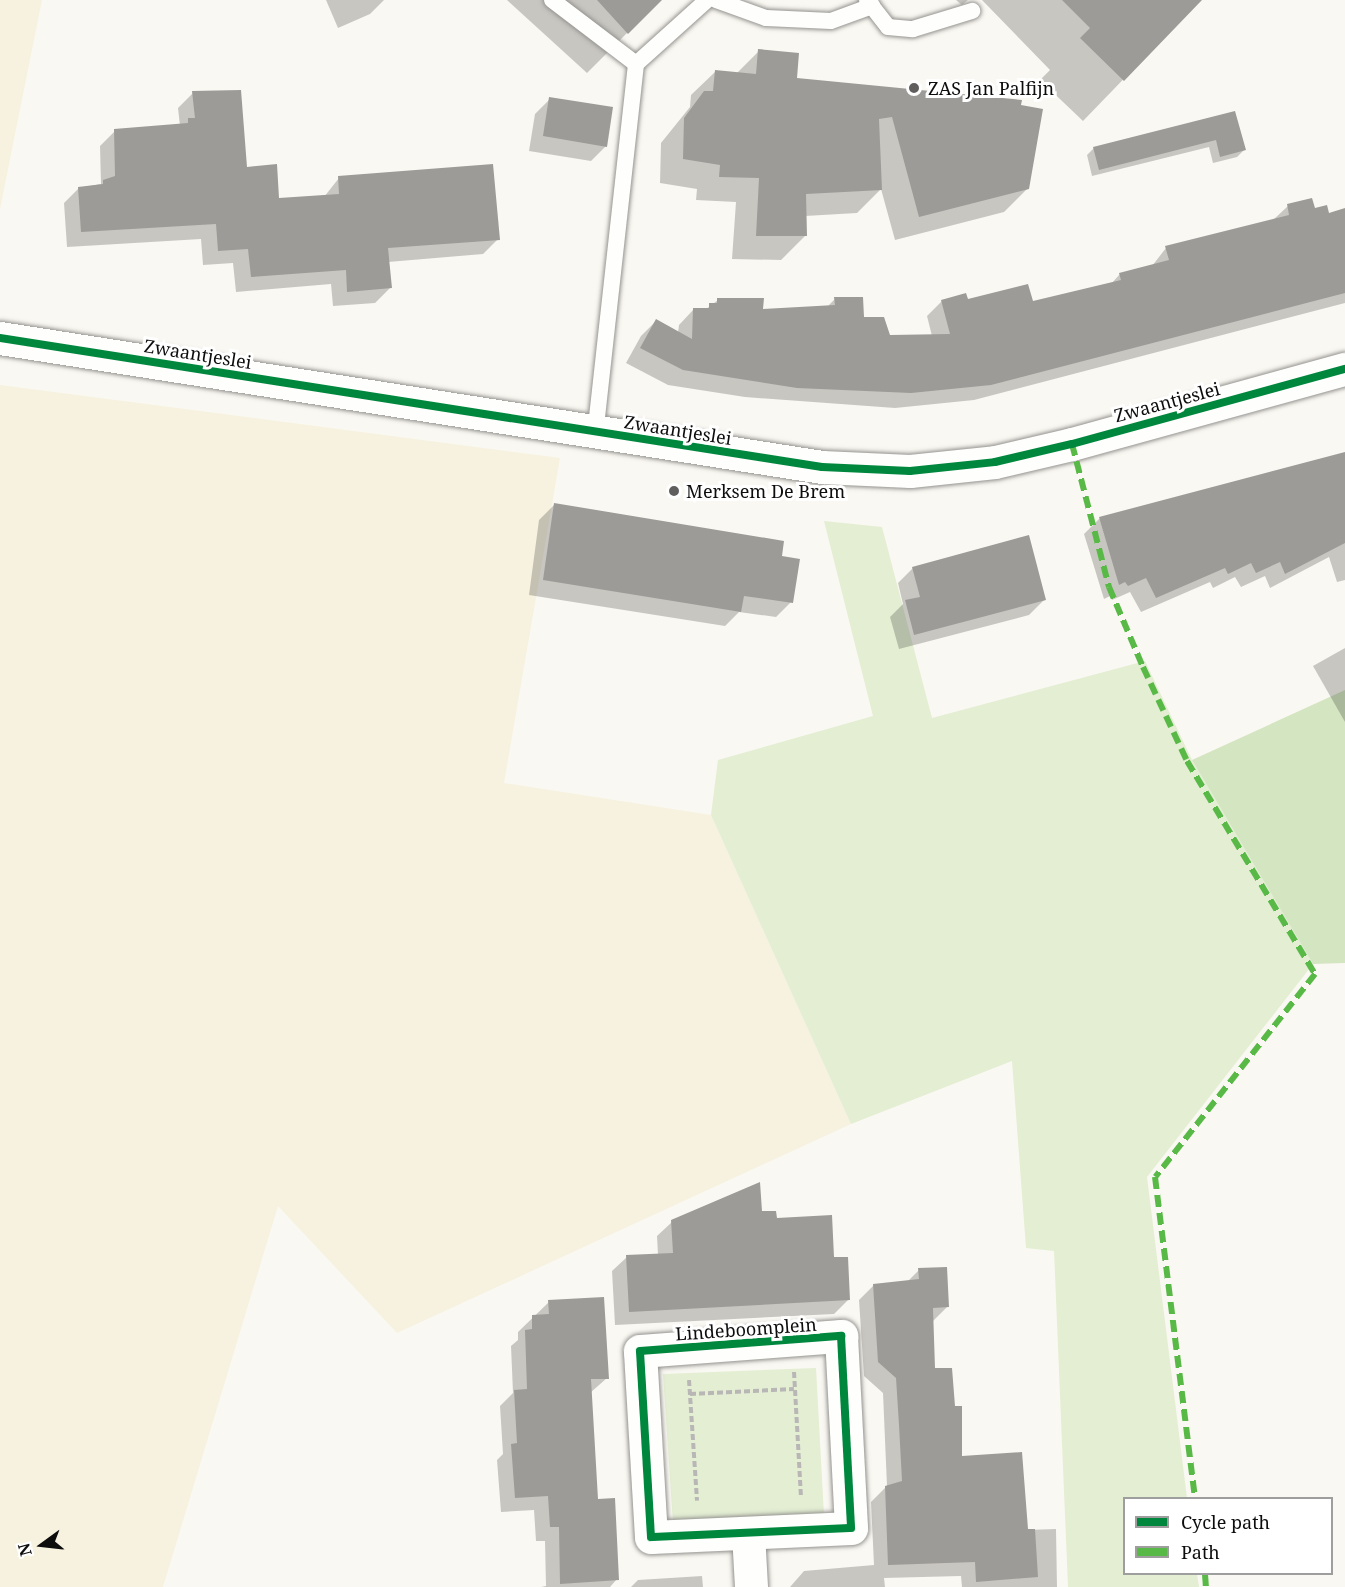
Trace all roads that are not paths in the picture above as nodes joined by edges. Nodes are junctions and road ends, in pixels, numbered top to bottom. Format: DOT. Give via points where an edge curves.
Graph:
graph roads {
  1 [pos="552,0"];
  2 [pos="707,0"];
  3 [pos="716,0"];
  4 [pos="869,3"];
  5 [pos="972,11"];
  6 [pos="636,64"];
  7 [pos="0,338"];
  8 [pos="1345,369"];
  9 [pos="596,433"];
  10 [pos="748,1533"];
  11 [pos="751,1587"];
  1 -- 6 [label="lane"];
  2 -- 6 [label="lane"];
  3 -- 4 [label="lane" via="766,18 831,21"];
  4 -- 5 [label="lane" via="888,27 913,29"];
  6 -- 9 [label="lane"];
  7 -- 9 [label="street, Zwaantjeslei"];
  8 -- 9 [label="street, Zwaantjeslei" via="1072,444 954,468 910,471 822,467"];
  10 -- 10 [label="street, Lindeboomplein" via="851,1528 841,1336 640,1352 651,1537"];
  10 -- 11 [label="street"];
}
